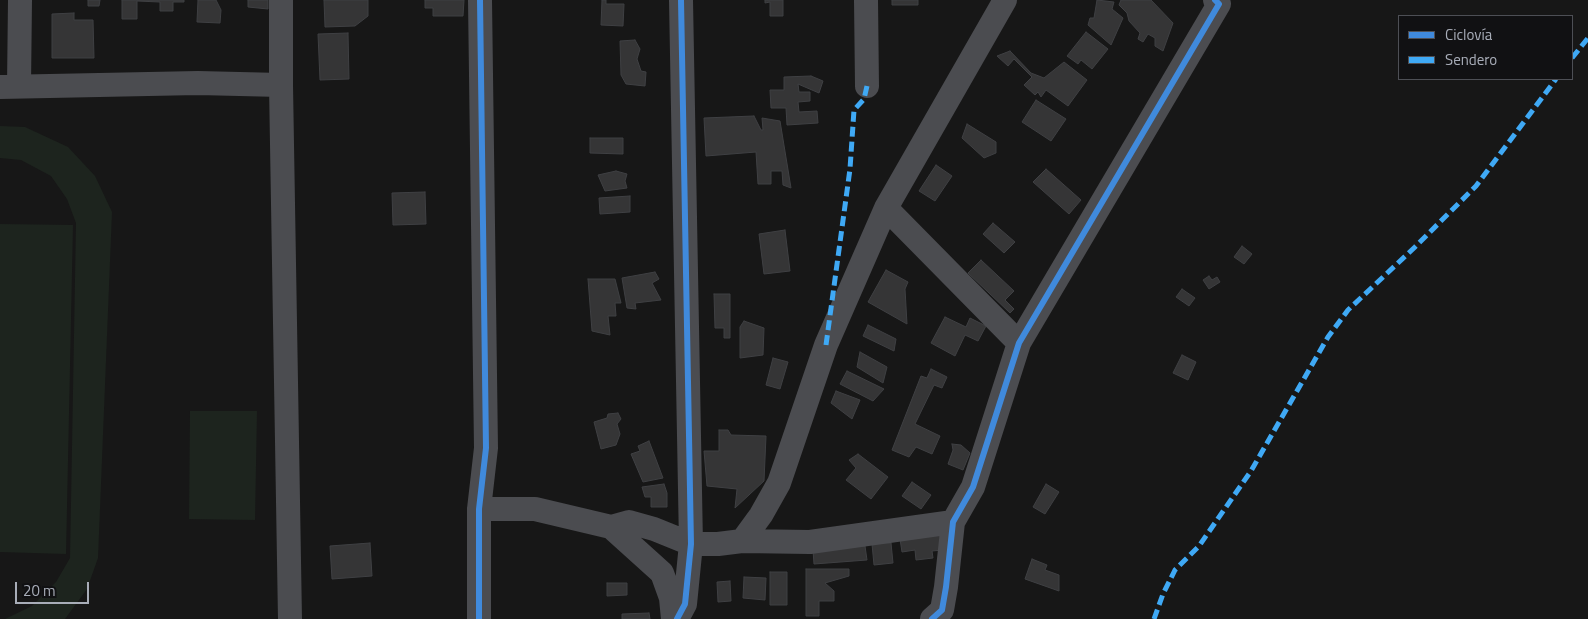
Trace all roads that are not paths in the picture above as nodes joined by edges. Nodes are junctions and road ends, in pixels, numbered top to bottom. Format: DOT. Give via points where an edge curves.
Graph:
graph roads {
  1 [pos="20,0"];
  2 [pos="282,0"];
  3 [pos="480,0"];
  4 [pos="681,0"];
  5 [pos="866,0"];
  6 [pos="1005,0"];
  7 [pos="1215,0"];
  8 [pos="281,85"];
  9 [pos="10,86"];
  10 [pos="867,86"];
  11 [pos="886,208"];
  12 [pos="1018,344"];
  13 [pos="479,509"];
  14 [pos="953,522"];
  15 [pos="611,527"];
  16 [pos="742,541"];
  17 [pos="691,544"];
  18 [pos="943,616"];
  19 [pos="290,619"];
  20 [pos="479,619"];
  21 [pos="673,619"];
  22 [pos="677,619"];
  1 -- 9 [label="street"];
  2 -- 8 [label="street"];
  3 -- 13 [label="street" via="486,448"];
  4 -- 17 [label="street"];
  5 -- 10 [label="street"];
  6 -- 11 [label="street"];
  7 -- 12 [label="street" via="1219,4"];
  8 -- 9 [label="street"];
  8 -- 19 [label="street"];
  11 -- 12 [label="street"];
  11 -- 16 [label="street" via="826,345 779,483"];
  12 -- 14 [label="street" via="973,487"];
  13 -- 15 [label="street" via="536,509"];
  13 -- 20 [label="street"];
  14 -- 16 [label="street" via="810,542"];
  14 -- 18 [label="street"];
  15 -- 17 [label="street" via="629,522"];
  15 -- 21 [label="street" via="662,573 671,598"];
  16 -- 17 [label="street"];
  17 -- 22 [label="street" via="685,604"];
}
